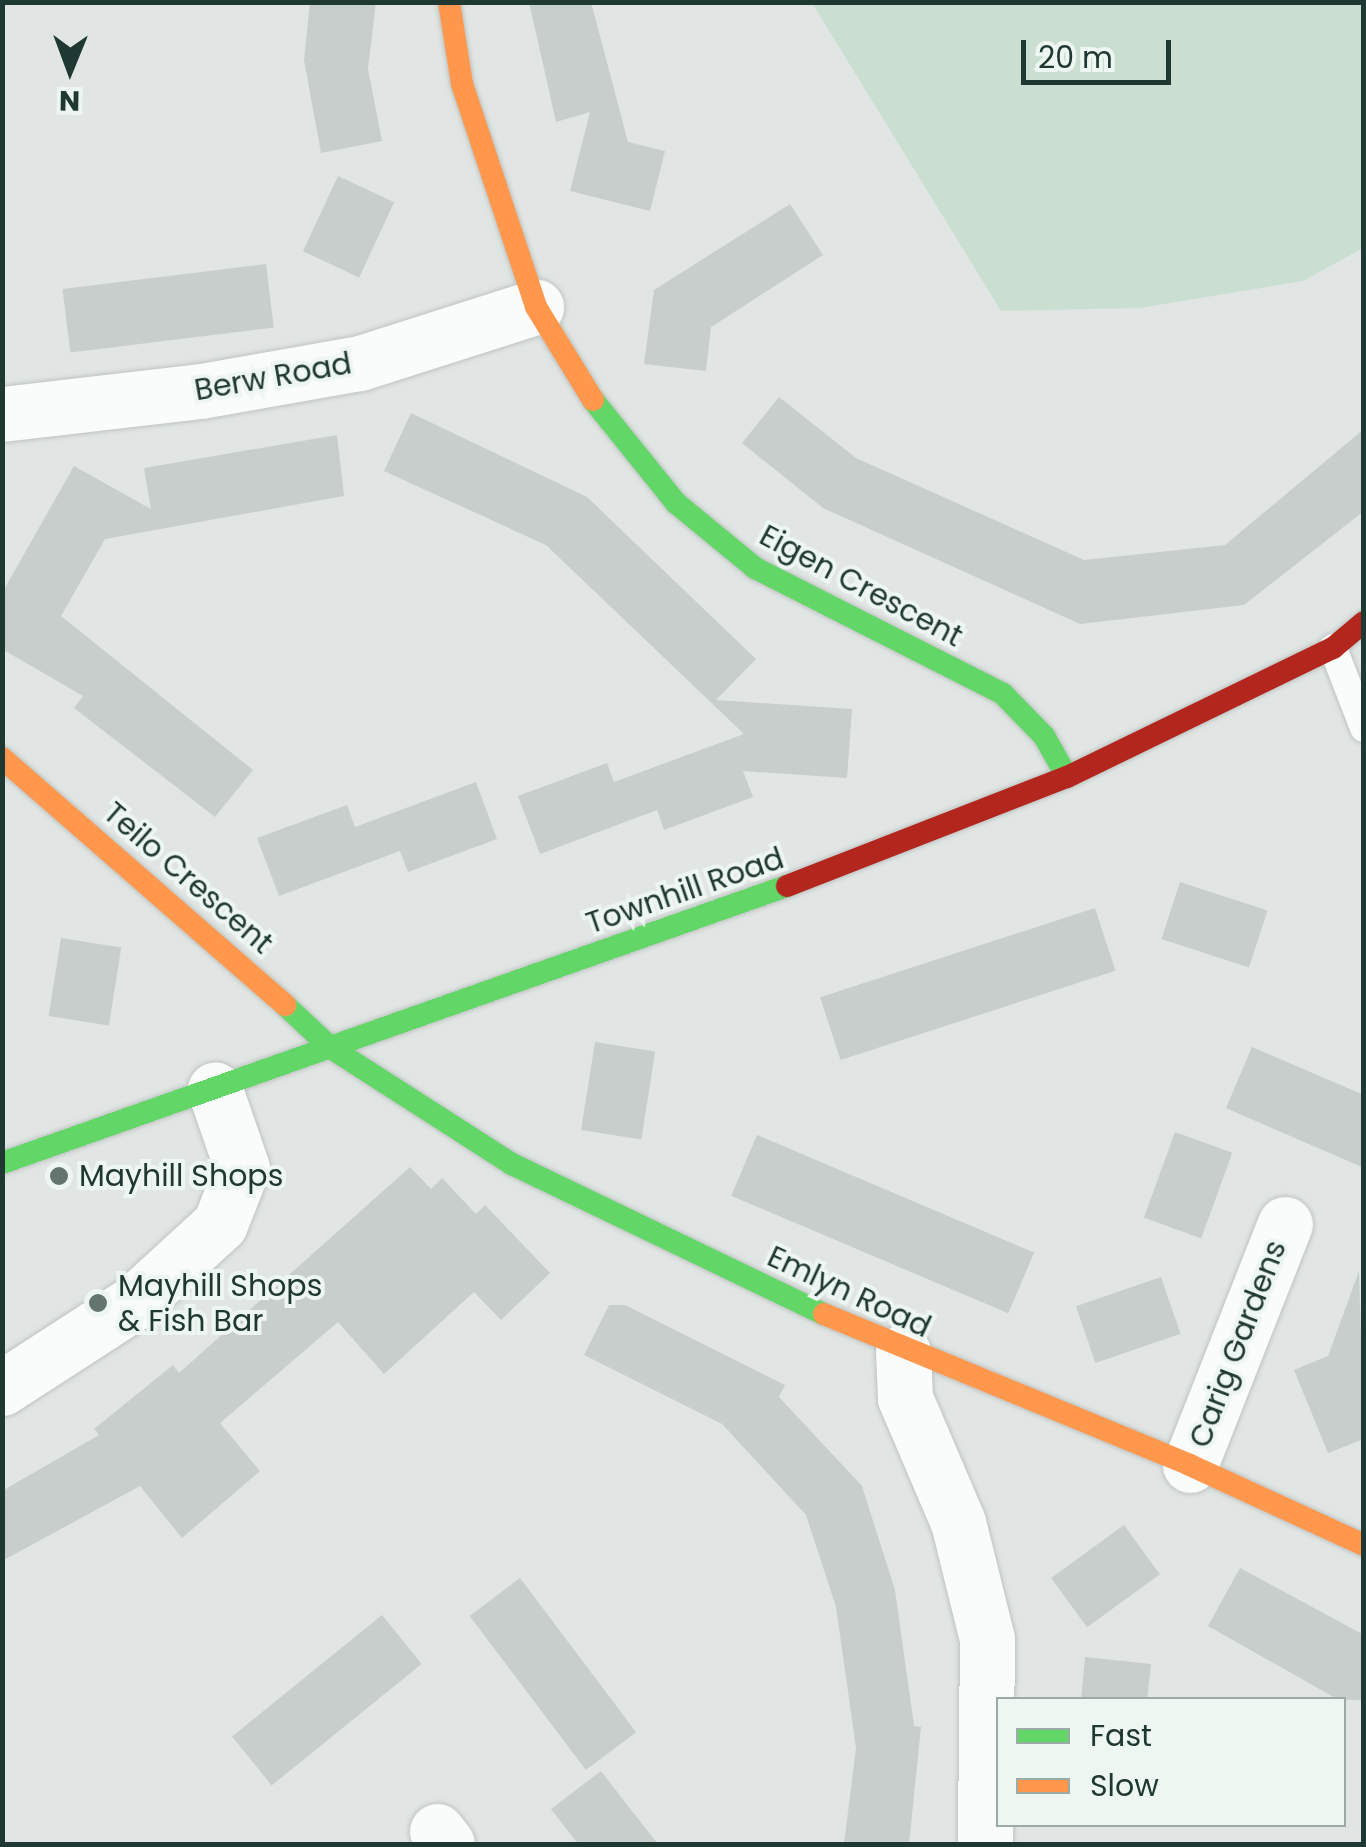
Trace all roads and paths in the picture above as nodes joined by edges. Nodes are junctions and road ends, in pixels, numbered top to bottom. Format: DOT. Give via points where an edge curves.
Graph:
graph roads {
  1 [pos="449,2"];
  2 [pos="536,306"];
  3 [pos="2,414"];
  4 [pos="1364,622"];
  5 [pos="1333,648"];
  6 [pos="1364,728"];
  7 [pos="2,758"];
  8 [pos="1067,778"];
  9 [pos="331,1048"];
  10 [pos="215,1090"];
  11 [pos="2,1162"];
  12 [pos="1285,1224"];
  13 [pos="903,1352"];
  14 [pos="2,1388"];
  15 [pos="1190,1465"];
  16 [pos="1364,1545"];
  17 [pos="985,1844"];
  1 -- 2 [label="street, Eigen Crescent" via="462,84"];
  2 -- 3 [label="street, Berw Road" via="360,363 201,391"];
  2 -- 8 [label="street, Eigen Crescent" via="602,414 676,503 754,568 1003,694 1044,736"];
  4 -- 5 [label="street, Townhill Road"];
  5 -- 6 [label="lane"];
  5 -- 8 [label="street, Townhill Road"];
  7 -- 9 [label="street, Teilo Crescent"];
  8 -- 9 [label="street, Townhill Road" via="810,878"];
  9 -- 10 [label="street, Townhill Road"];
  9 -- 13 [label="street, Emlyn Road" via="512,1164"];
  10 -- 11 [label="street, Townhill Road"];
  10 -- 14 [label="street" via="242,1168 220,1224 134,1302"];
  12 -- 15 [label="street, Carig Gardens"];
  13 -- 15 [label="street, Emlyn Road"];
  13 -- 17 [label="street" via="906,1398 958,1522 987,1639"];
  15 -- 16 [label="street, Emlyn Road"];
}
